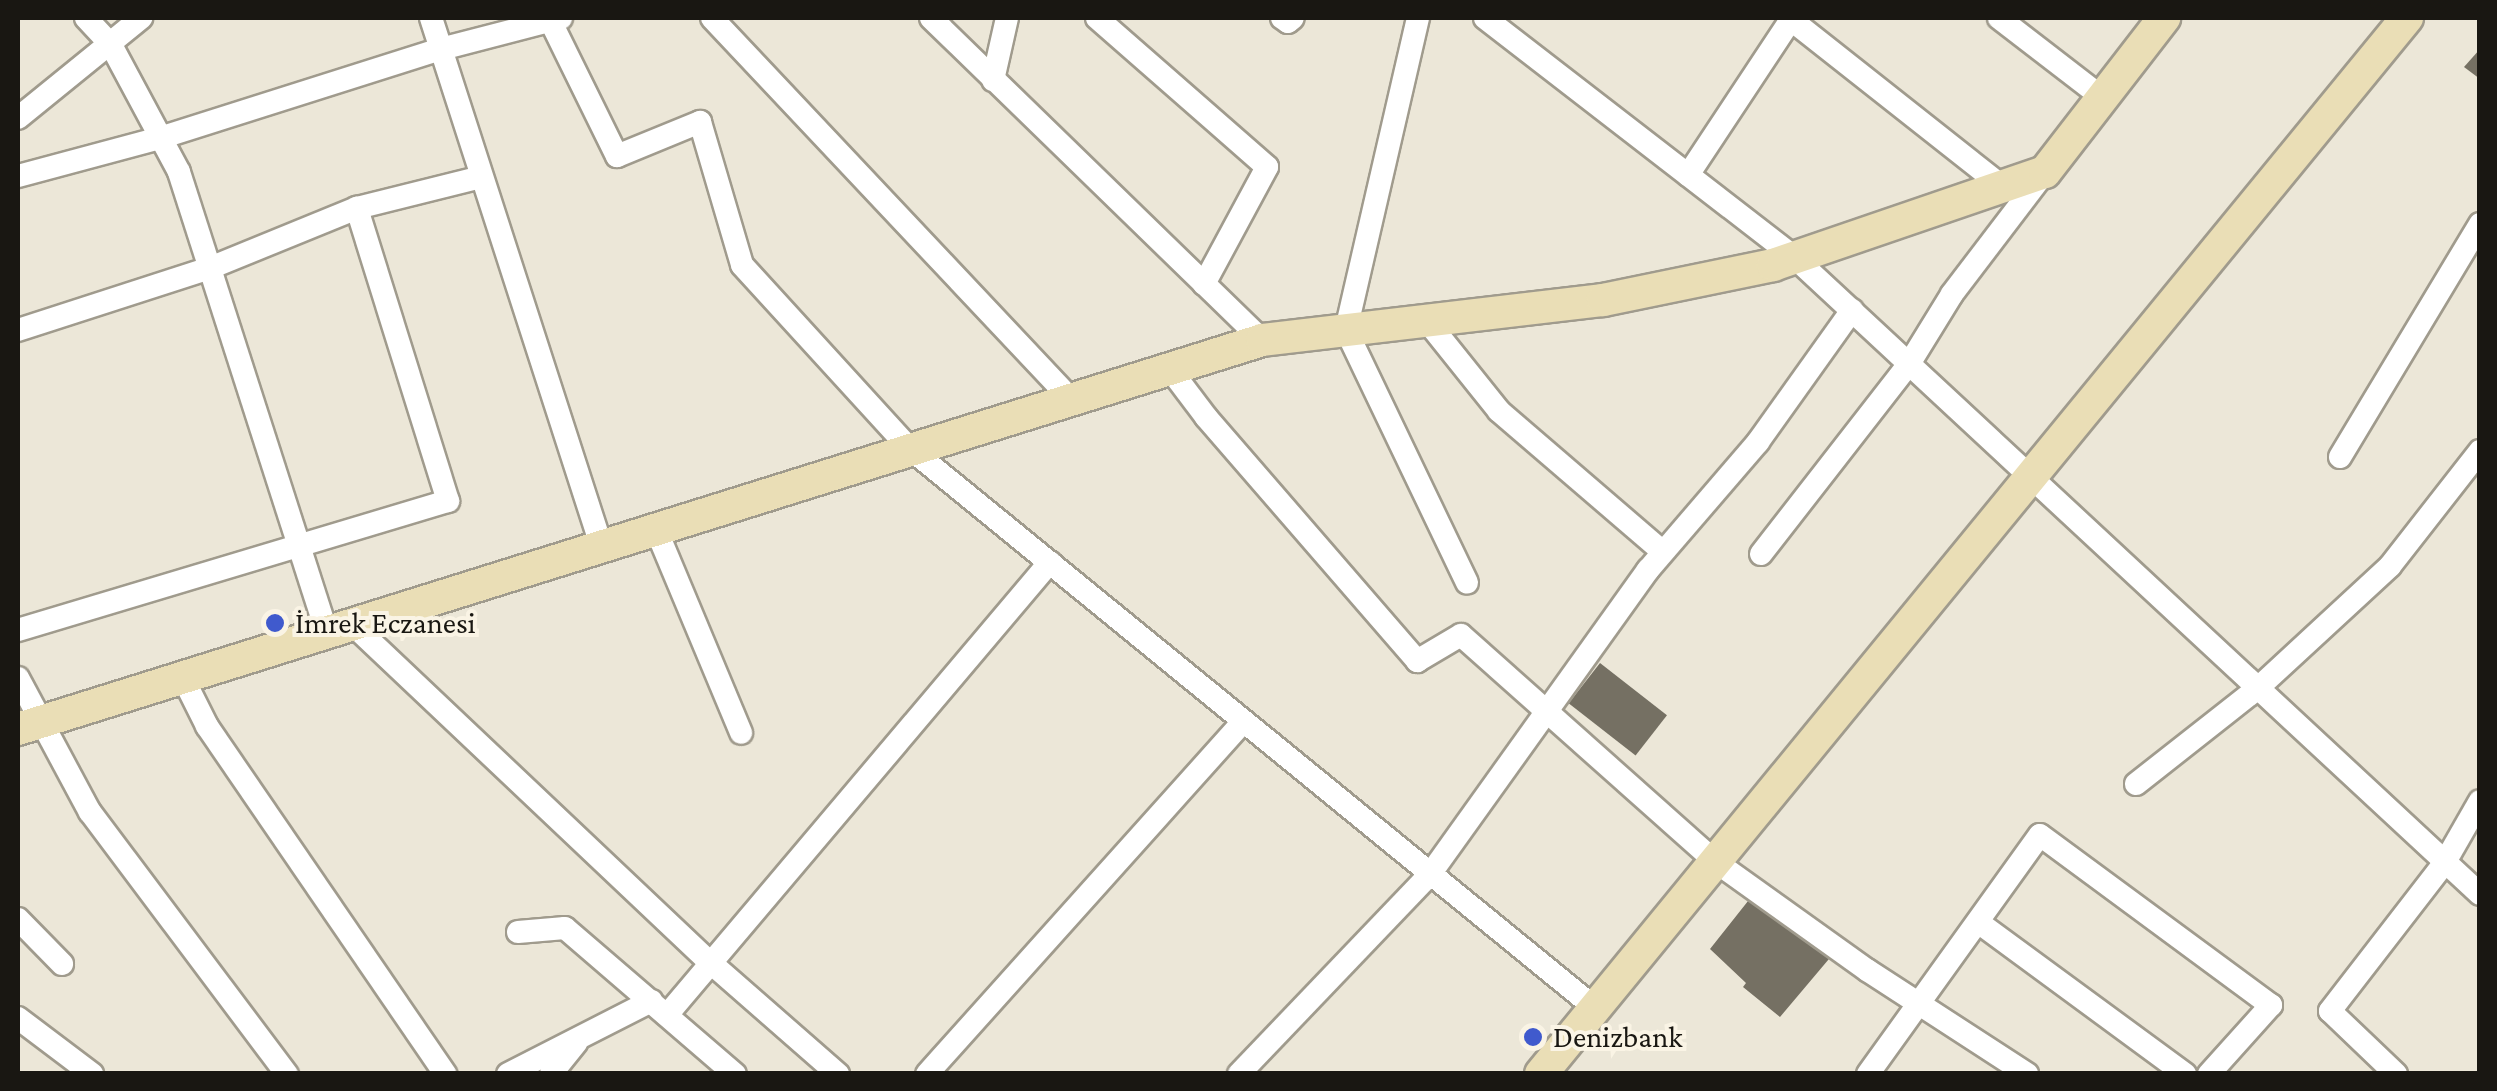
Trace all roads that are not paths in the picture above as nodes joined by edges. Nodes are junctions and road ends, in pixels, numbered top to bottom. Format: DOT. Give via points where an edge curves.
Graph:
graph roads {
  1 [pos="86,18"];
  2 [pos="141,18"];
  3 [pos="431,18"];
  4 [pos="712,18"];
  5 [pos="931,18"];
  6 [pos="1007,18"];
  7 [pos="1097,18"];
  8 [pos="1282,18"];
  9 [pos="1293,18"];
  10 [pos="1418,18"];
  11 [pos="1485,18"];
  12 [pos="1791,18"];
  13 [pos="2000,18"];
  14 [pos="2406,18"];
  15 [pos="554,19"];
  16 [pos="2153,21"];
  17 [pos="111,46"];
  18 [pos="441,49"];
  19 [pos="992,80"];
  20 [pos="2102,98"];
  21 [pos="18,118"];
  22 [pos="160,138"];
  23 [pos="2045,172"];
  24 [pos="1688,175"];
  25 [pos="18,176"];
  26 [pos="481,177"];
  27 [pos="2003,186"];
  28 [pos="357,208"];
  29 [pos="2480,224"];
  30 [pos="1795,258"];
  31 [pos="210,268"];
  32 [pos="1204,284"];
  33 [pos="1852,310"];
  34 [pos="1427,321"];
  35 [pos="18,330"];
  36 [pos="1346,330"];
  37 [pos="1262,340"];
  38 [pos="1909,364"];
  39 [pos="1169,368"];
  40 [pos="1070,398"];
  41 [pos="908,447"];
  42 [pos="2480,451"];
  43 [pos="2340,457"];
  44 [pos="2032,478"];
  45 [pos="655,527"];
  46 [pos="299,544"];
  47 [pos="601,544"];
  48 [pos="1663,552"];
  49 [pos="1761,554"];
  50 [pos="1050,562"];
  51 [pos="1467,582"];
  52 [pos="340,628"];
  53 [pos="18,630"];
  54 [pos="18,678"];
  55 [pos="183,678"];
  56 [pos="2258,688"];
  57 [pos="1545,710"];
  58 [pos="1244,721"];
  59 [pos="28,727"];
  60 [pos="741,733"];
  61 [pos="2136,784"];
  62 [pos="2480,801"];
  63 [pos="1716,862"];
  64 [pos="2445,862"];
  65 [pos="1431,873"];
  66 [pos="2480,894"];
  67 [pos="18,919"];
  68 [pos="1978,922"];
  69 [pos="518,932"];
  70 [pos="711,963"];
  71 [pos="62,964"];
  72 [pos="1917,1002"];
  73 [pos="659,1008"];
  74 [pos="1595,1008"];
  75 [pos="18,1018"];
  76 [pos="585,1033"];
  77 [pos="730,1072"];
  78 [pos="92,1074"];
  79 [pos="286,1074"];
  80 [pos="445,1074"];
  81 [pos="508,1074"];
  82 [pos="551,1074"];
  83 [pos="838,1074"];
  84 [pos="927,1074"];
  85 [pos="1239,1074"];
  86 [pos="1541,1074"];
  87 [pos="1868,1074"];
  88 [pos="2027,1074"];
  89 [pos="2185,1074"];
  90 [pos="2209,1074"];
  91 [pos="2396,1074"];
  1 -- 17 [label="street"];
  2 -- 17 [label="street"];
  3 -- 18 [label="street"];
  4 -- 40 [label="street"];
  5 -- 19 [label="street"];
  6 -- 19 [label="street"];
  7 -- 32 [label="street" via="1267,167"];
  8 -- 9 [label="street"];
  10 -- 36 [label="street"];
  11 -- 24 [label="street"];
  12 -- 24 [label="street"];
  12 -- 27 [label="street"];
  13 -- 20 [label="street"];
  14 -- 44 [label="street"];
  15 -- 18 [label="street"];
  15 -- 41 [label="street" via="616,156 700,122 742,265"];
  16 -- 20 [label="street"];
  17 -- 21 [label="street"];
  17 -- 22 [label="street"];
  18 -- 22 [label="street"];
  18 -- 26 [label="street"];
  19 -- 32 [label="street"];
  20 -- 23 [label="street"];
  22 -- 25 [label="street"];
  22 -- 31 [label="street" via="179,172"];
  23 -- 27 [label="street"];
  23 -- 38 [label="street" via="1952,294"];
  24 -- 30 [label="street"];
  26 -- 28 [label="street"];
  26 -- 47 [label="street"];
  27 -- 30 [label="street"];
  28 -- 31 [label="street"];
  28 -- 46 [label="street" via="448,501"];
  29 -- 43 [label="street"];
  30 -- 33 [label="street"];
  30 -- 34 [label="street" via="1602,300"];
  31 -- 35 [label="street"];
  31 -- 46 [label="street"];
  32 -- 37 [label="street"];
  33 -- 38 [label="street"];
  33 -- 48 [label="street" via="1758,442"];
  34 -- 36 [label="street"];
  34 -- 48 [label="street" via="1499,411"];
  36 -- 37 [label="street"];
  36 -- 51 [label="street"];
  37 -- 39 [label="street"];
  38 -- 44 [label="street"];
  38 -- 49 [label="street"];
  39 -- 40 [label="street"];
  39 -- 57 [label="street" via="1417,661 1462,635"];
  40 -- 41 [label="street"];
  41 -- 45 [label="street"];
  41 -- 50 [label="street"];
  42 -- 56 [label="street" via="2390,566"];
  44 -- 56 [label="street"];
  44 -- 63 [label="street"];
  45 -- 47 [label="street"];
  45 -- 60 [label="street"];
  46 -- 52 [label="street"];
  46 -- 53 [label="street"];
  47 -- 52 [label="street"];
  48 -- 57 [label="street"];
  50 -- 58 [label="street"];
  50 -- 70 [label="street"];
  52 -- 55 [label="street"];
  52 -- 70 [label="street"];
  54 -- 59 [label="street"];
  55 -- 59 [label="street"];
  55 -- 80 [label="street" via="208,726"];
  56 -- 61 [label="street"];
  56 -- 64 [label="street"];
  57 -- 63 [label="street"];
  57 -- 65 [label="street"];
  58 -- 65 [label="street"];
  58 -- 84 [label="street"];
  59 -- 79 [label="street"];
  62 -- 64 [label="street"];
  63 -- 72 [label="street"];
  63 -- 74 [label="street"];
  64 -- 66 [label="street"];
  64 -- 91 [label="street" via="2330,1012"];
  65 -- 74 [label="street"];
  65 -- 85 [label="street"];
  67 -- 71 [label="street"];
  68 -- 72 [label="street"];
  68 -- 89 [label="street"];
  68 -- 90 [label="street" via="2040,836 2271,1005"];
  69 -- 73 [label="street" via="565,928"];
  70 -- 73 [label="street"];
  70 -- 83 [label="street"];
  72 -- 87 [label="street"];
  72 -- 88 [label="street"];
  73 -- 76 [label="street"];
  73 -- 77 [label="street"];
  74 -- 86 [label="street"];
  75 -- 78 [label="street"];
  76 -- 81 [label="street"];
  76 -- 82 [label="street"];
}
